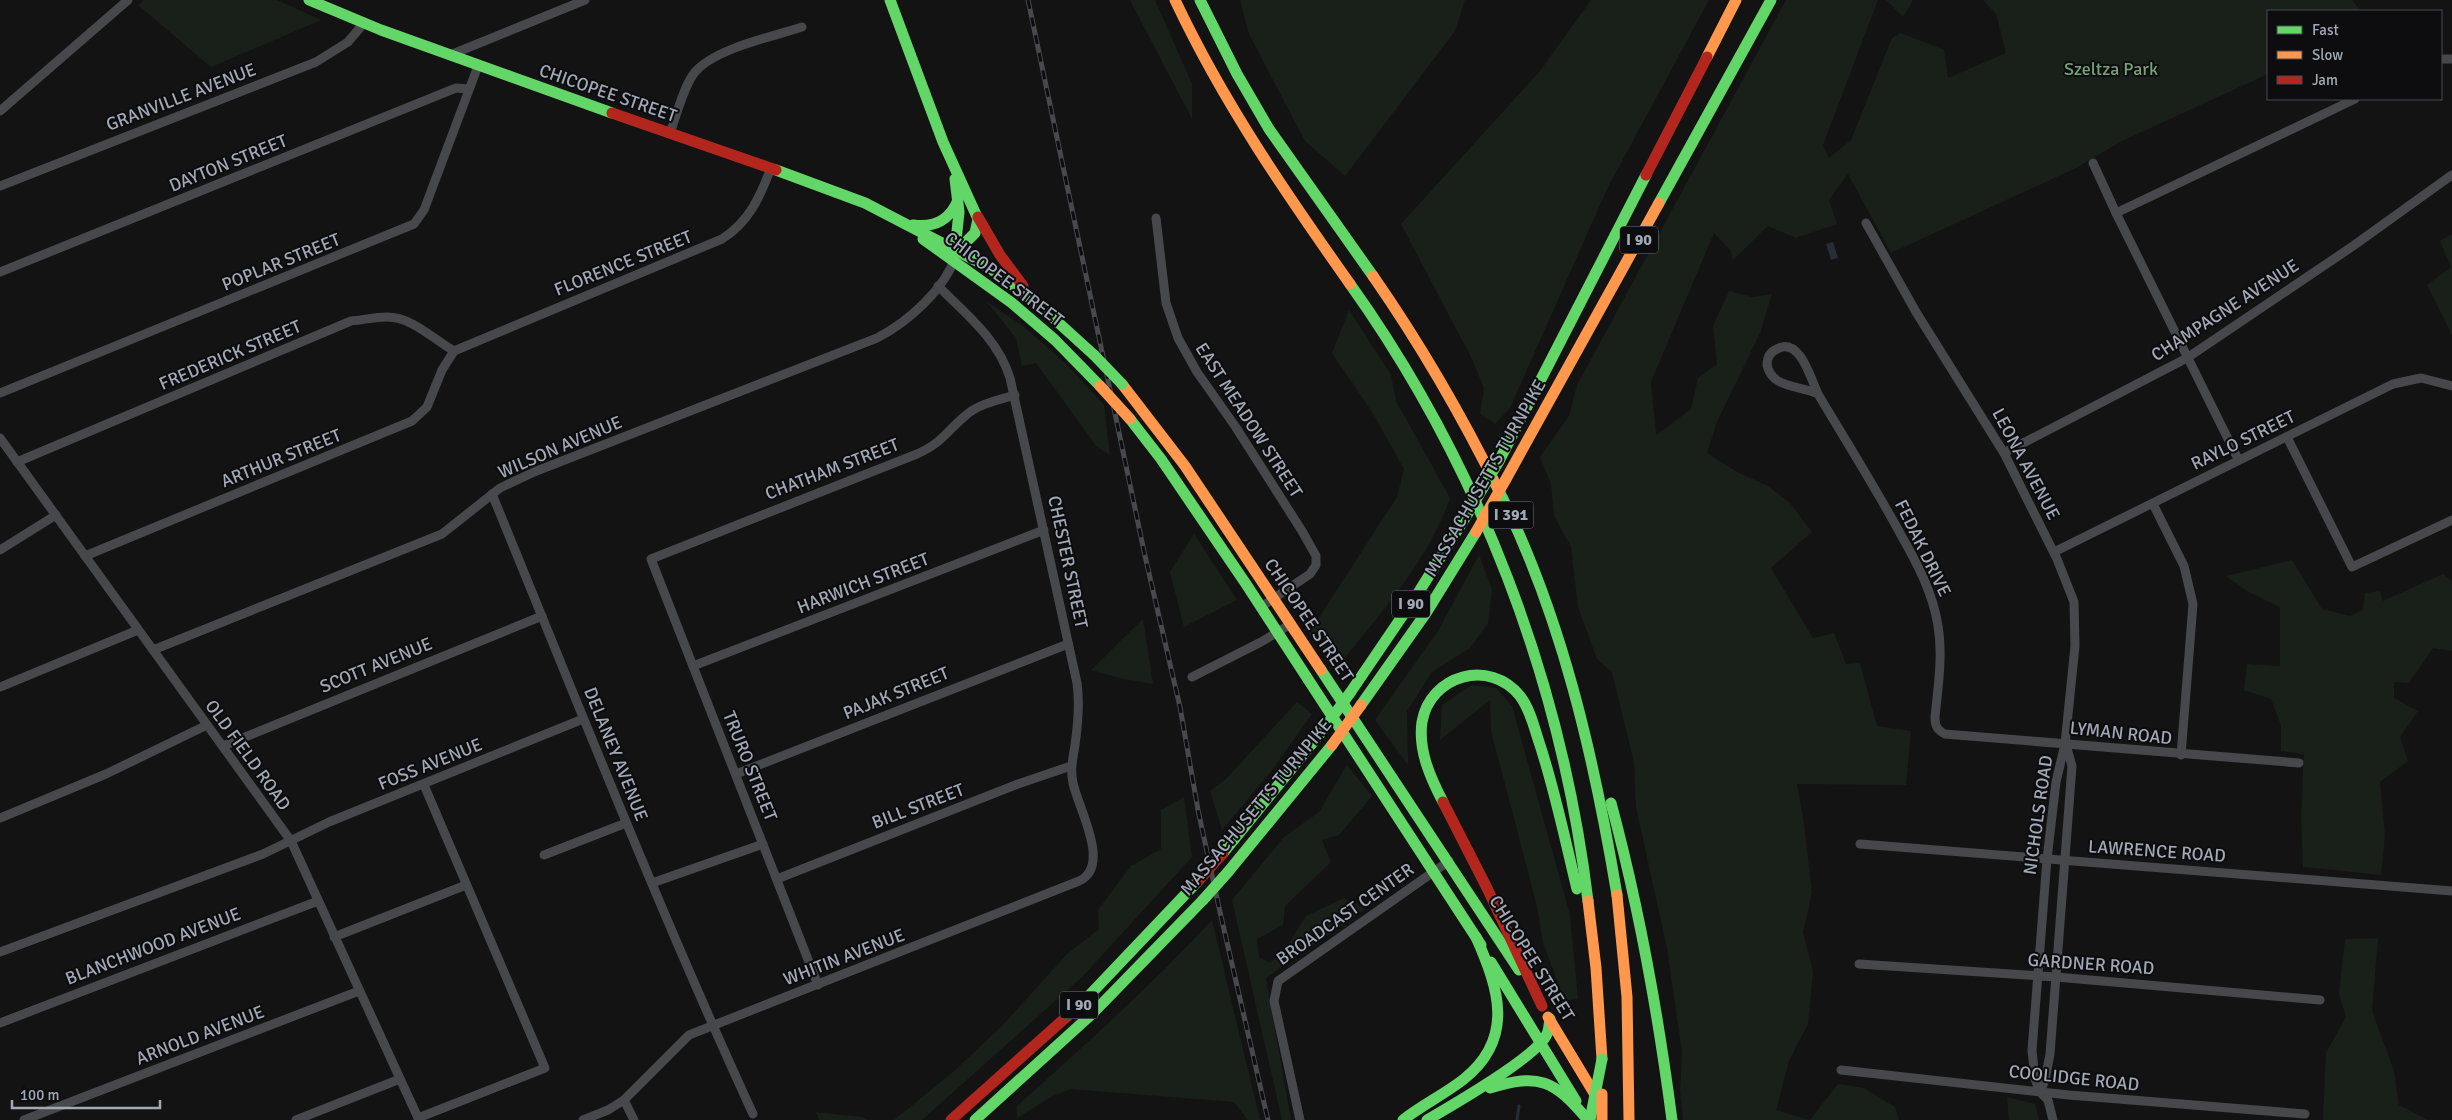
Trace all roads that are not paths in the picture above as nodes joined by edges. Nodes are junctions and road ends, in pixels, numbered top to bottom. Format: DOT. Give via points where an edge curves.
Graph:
graph roads {
  1 [pos="128,0"];
  2 [pos="309,0"];
  3 [pos="585,0"];
  4 [pos="890,0"];
  5 [pos="1175,0"];
  6 [pos="1200,0"];
  7 [pos="1736,0"];
  8 [pos="1771,0"];
  9 [pos="328,3"];
  10 [pos="364,23"];
  11 [pos="802,27"];
  12 [pos="450,55"];
  13 [pos="478,66"];
  14 [pos="469,89"];
  15 [pos="2353,100"];
  16 [pos="0,111"];
  17 [pos="670,133"];
  18 [pos="2093,163"];
  19 [pos="770,168"];
  20 [pos="954,168"];
  21 [pos="2452,175"];
  22 [pos="0,186"];
  23 [pos="958,200"];
  24 [pos="976,212"];
  25 [pos="2116,213"];
  26 [pos="895,218"];
  27 [pos="1156,218"];
  28 [pos="1866,223"];
  29 [pos="958,250"];
  30 [pos="954,262"];
  31 [pos="0,272"];
  32 [pos="938,286"];
  33 [pos="1039,305"];
  34 [pos="454,351"];
  35 [pos="2187,358"];
  36 [pos="2452,386"];
  37 [pos="0,393"];
  38 [pos="1818,394"];
  39 [pos="1014,395"];
  40 [pos="2287,436"];
  41 [pos="0,438"];
  42 [pos="2004,453"];
  43 [pos="2238,459"];
  44 [pos="17,462"];
  45 [pos="492,494"];
  46 [pos="2153,504"];
  47 [pos="56,515"];
  48 [pos="2452,520"];
  49 [pos="1044,530"];
  50 [pos="0,550"];
  51 [pos="2054,552"];
  52 [pos="85,556"];
  53 [pos="651,559"];
  54 [pos="1273,598"];
  55 [pos="1261,607"];
  56 [pos="542,616"];
  57 [pos="1290,624"];
  58 [pos="138,630"];
  59 [pos="1276,633"];
  60 [pos="1068,644"];
  61 [pos="153,650"];
  62 [pos="693,666"];
  63 [pos="1192,677"];
  64 [pos="0,687"];
  65 [pos="1576,695"];
  66 [pos="583,719"];
  67 [pos="207,725"];
  68 [pos="1940,732"];
  69 [pos="2065,744"];
  70 [pos="223,746"];
  71 [pos="2181,755"];
  72 [pos="2299,763"];
  73 [pos="1071,766"];
  74 [pos="736,774"];
  75 [pos="424,785"];
  76 [pos="0,818"];
  77 [pos="626,822"];
  78 [pos="291,841"];
  79 [pos="763,844"];
  80 [pos="1860,844"];
  81 [pos="544,856"];
  82 [pos="2047,859"];
  83 [pos="2065,860"];
  84 [pos="1449,861"];
  85 [pos="1093,870"];
  86 [pos="1434,871"];
  87 [pos="777,879"];
  88 [pos="652,884"];
  89 [pos="466,885"];
  90 [pos="2452,891"];
  91 [pos="318,901"];
  92 [pos="334,937"];
  93 [pos="1476,937"];
  94 [pos="0,952"];
  95 [pos="1859,964"];
  96 [pos="1596,966"];
  97 [pos="2056,976"];
  98 [pos="2038,977"];
  99 [pos="818,985"];
  100 [pos="359,991"];
  101 [pos="2320,1000"];
  102 [pos="1542,1006"];
  103 [pos="1550,1019"];
  104 [pos="0,1023"];
  105 [pos="712,1025"];
  106 [pos="1541,1043"];
  107 [pos="1602,1059"];
  108 [pos="1841,1070"];
  109 [pos="400,1079"];
  110 [pos="2040,1092"];
  111 [pos="1469,1096"];
  112 [pos="624,1100"];
  113 [pos="753,1114"];
  114 [pos="2305,1114"];
  115 [pos="418,1119"];
  116 [pos="24,1120"];
  117 [pos="296,1120"];
  118 [pos="583,1120"];
  119 [pos="634,1120"];
  120 [pos="951,1120"];
  121 [pos="976,1120"];
  122 [pos="1300,1120"];
  123 [pos="1403,1120"];
  124 [pos="1427,1120"];
  125 [pos="1588,1120"];
  126 [pos="1602,1120"];
  127 [pos="1610,1120"];
  128 [pos="1628,1120"];
  129 [pos="1672,1120"];
  130 [pos="2054,1120"];
  1 -- 16 [label="street"];
  2 -- 9 [label="main road, CHICOPEE STREET"];
  3 -- 12 [label="street"];
  4 -- 20 [label="main road"];
  5 -- 96 [label="main road, I 391" via="1240,125 1398,356 1433,414 1469,487 1521,617 1558,740 1579,839"];
  6 -- 65 [label="main road, I 391" via="1233,67 1277,142 1408,328 1476,442 1534,569"];
  7 -- 120 [label="main road, MASSACHUSETTS TURNPIKE / I 90, bridge" via="1499,461 1420,590 1350,693 1198,881 1085,1000"];
  8 -- 121 [label="main road, MASSACHUSETTS TURNPIKE / I 90, bridge" via="1476,532 1426,613 1361,706 1228,872 1168,939 1028,1076"];
  9 -- 10 [label="main road, CHICOPEE STREET"];
  10 -- 12 [label="main road, CHICOPEE STREET"];
  10 -- 22 [label="street, GRANVILLE AVENUE" via="348,42 316,62"];
  11 -- 17 [label="street" via="732,51 704,65 692,79"];
  12 -- 13 [label="main road, CHICOPEE STREET"];
  13 -- 14 [label="street, POPLAR STREET"];
  13 -- 17 [label="main road, CHICOPEE STREET"];
  14 -- 31 [label="street, DAYTON STREET" via="456,88"];
  14 -- 37 [label="street, POPLAR STREET" via="424,210 411,226"];
  15 -- 25 [label="street"];
  17 -- 19 [label="main road, CHICOPEE STREET"];
  18 -- 25 [label="street"];
  19 -- 26 [label="main road, CHICOPEE STREET" via="849,196"];
  19 -- 34 [label="street, FLORENCE STREET" via="749,216 722,239"];
  20 -- 23 [label="main road"];
  20 -- 24 [label="main road"];
  21 -- 35 [label="street, CHAMPAGNE AVENUE"];
  23 -- 26 [label="main road" via="947,218 931,226 922,227"];
  23 -- 29 [label="main road"];
  24 -- 29 [label="main road" via="977,229"];
  24 -- 33 [label="main road" via="1007,266"];
  25 -- 35 [label="street"];
  26 -- 29 [label="main road, CHICOPEE STREET"];
  26 -- 30 [label="main road, CHICOPEE STREET"];
  27 -- 54 [label="street, EAST MEADOW STREET" via="1166,303 1178,338 1316,556 1316,565 1310,574"];
  28 -- 42 [label="street, LEONA AVENUE" via="1925,327"];
  29 -- 30 [label="street, WILSON AVENUE"];
  29 -- 33 [label="main road, CHICOPEE STREET" via="990,268"];
  30 -- 32 [label="street, WILSON AVENUE"];
  30 -- 55 [label="main road, CHICOPEE STREET, bridge" via="1034,322 1130,419 1161,459"];
  32 -- 39 [label="street, CHESTER STREET" via="997,348 1006,364"];
  32 -- 45 [label="street, WILSON AVENUE" via="902,322 877,338 534,472"];
  33 -- 54 [label="main road, CHICOPEE STREET, bridge" via="1122,384 1167,441"];
  34 -- 44 [label="street, FREDERICK STREET" via="400,319 386,317 351,322"];
  34 -- 52 [label="street, ARTHUR STREET" via="442,370 430,402 412,421"];
  35 -- 42 [label="street, CHAMPAGNE AVENUE"];
  35 -- 43 [label="street"];
  36 -- 40 [label="street, RAYLO STREET" via="2421,378 2400,381"];
  38 -- 38 [label="street, FEDAK DRIVE" via="1788,386 1773,378 1767,365 1770,354 1784,347 1796,351"];
  38 -- 68 [label="street, FEDAK DRIVE" via="1886,508 1933,602 1941,648 1935,717"];
  39 -- 49 [label="street, CHESTER STREET"];
  39 -- 53 [label="street, CHATHAM STREET" via="982,405 966,415 933,446"];
  40 -- 43 [label="street, RAYLO STREET"];
  40 -- 48 [label="street" via="2352,567"];
  41 -- 44 [label="street, OLD FIELD ROAD"];
  42 -- 51 [label="street, LEONA AVENUE"];
  43 -- 46 [label="street, RAYLO STREET"];
  44 -- 47 [label="street, OLD FIELD ROAD"];
  45 -- 56 [label="street, DELANEY AVENUE"];
  45 -- 61 [label="street, WILSON AVENUE" via="442,534"];
  46 -- 51 [label="street, RAYLO STREET"];
  46 -- 71 [label="street" via="2184,566 2193,604"];
  47 -- 50 [label="street"];
  47 -- 52 [label="street, OLD FIELD ROAD"];
  49 -- 60 [label="street, CHESTER STREET"];
  49 -- 62 [label="street, HARWICH STREET"];
  51 -- 69 [label="street, LEONA AVENUE" via="2075,607 2075,646"];
  52 -- 58 [label="street, OLD FIELD ROAD"];
  53 -- 62 [label="street, TRURO STREET"];
  54 -- 55 [label="street, EAST MEADOW STREET"];
  54 -- 57 [label="main road, CHICOPEE STREET"];
  55 -- 59 [label="main road, CHICOPEE STREET"];
  56 -- 66 [label="street, DELANEY AVENUE"];
  56 -- 70 [label="street, SCOTT AVENUE"];
  57 -- 59 [label="street"];
  57 -- 84 [label="main road, CHICOPEE STREET"];
  58 -- 61 [label="street, OLD FIELD ROAD"];
  58 -- 64 [label="street"];
  59 -- 63 [label="street"];
  59 -- 86 [label="main road, CHICOPEE STREET"];
  60 -- 73 [label="street, CHESTER STREET" via="1080,706"];
  60 -- 74 [label="street, PAJAK STREET"];
  61 -- 67 [label="street, OLD FIELD ROAD"];
  62 -- 74 [label="street, TRURO STREET"];
  65 -- 128 [label="main road, I 391" via="1606,828 1622,930 1629,1037"];
  65 -- 129 [label="main road" via="1611,802 1635,890 1653,983"];
  66 -- 75 [label="street, FOSS AVENUE"];
  66 -- 77 [label="street, DELANEY AVENUE"];
  67 -- 70 [label="street, OLD FIELD ROAD"];
  67 -- 76 [label="street" via="106,774"];
  68 -- 69 [label="street, LYMAN ROAD"];
  69 -- 71 [label="street, LYMAN ROAD"];
  69 -- 82 [label="street, NICHOLS ROAD" via="2056,782"];
  69 -- 83 [label="street, NICHOLS ROAD" via="2072,766"];
  70 -- 78 [label="street, OLD FIELD ROAD"];
  71 -- 72 [label="street, LYMAN ROAD"];
  73 -- 85 [label="street, CHESTER STREET" via="1073,784 1092,848"];
  73 -- 87 [label="street, BILL STREET"];
  74 -- 79 [label="street, TRURO STREET"];
  75 -- 78 [label="street, FOSS AVENUE" via="329,822"];
  75 -- 89 [label="street"];
  77 -- 81 [label="street"];
  77 -- 88 [label="street, DELANEY AVENUE"];
  78 -- 91 [label="street, OLD FIELD ROAD"];
  78 -- 94 [label="street, FOSS AVENUE"];
  79 -- 87 [label="street, TRURO STREET"];
  79 -- 88 [label="street"];
  80 -- 82 [label="street, LAWRENCE ROAD"];
  82 -- 83 [label="street, LAWRENCE ROAD"];
  82 -- 98 [label="street, NICHOLS ROAD"];
  83 -- 90 [label="street, LAWRENCE ROAD"];
  83 -- 97 [label="street, NICHOLS ROAD"];
  84 -- 86 [label="street, BROADCAST CENTER"];
  84 -- 102 [label="main road, CHICOPEE STREET"];
  85 -- 99 [label="street, WHITIN AVENUE" via="1079,881"];
  86 -- 93 [label="main road, CHICOPEE STREET"];
  86 -- 122 [label="street, BROADCAST CENTER" via="1278,981 1274,1001"];
  87 -- 99 [label="street, TRURO STREET"];
  88 -- 105 [label="street, DELANEY AVENUE"];
  89 -- 92 [label="street"];
  89 -- 115 [label="street" via="546,1068"];
  91 -- 92 [label="street, OLD FIELD ROAD"];
  91 -- 104 [label="street, BLANCHWOOD AVENUE"];
  92 -- 100 [label="street, OLD FIELD ROAD"];
  93 -- 106 [label="main road, CHICOPEE STREET"];
  93 -- 123 [label="main road" via="1498,994 1499,1020 1495,1038 1472,1073"];
  95 -- 98 [label="street, GARDNER ROAD"];
  96 -- 102 [label="main road" via="1548,774 1525,705 1515,691 1496,678 1476,674 1453,680 1439,690 1425,710 1421,734 1425,764 1498,907"];
  96 -- 107 [label="main road, I 391"];
  97 -- 98 [label="street, GARDNER ROAD"];
  97 -- 101 [label="street, GARDNER ROAD"];
  97 -- 110 [label="street, NICHOLS ROAD" via="2050,1054"];
  98 -- 110 [label="street, NICHOLS ROAD" via="2032,1050"];
  99 -- 105 [label="street, WHITIN AVENUE"];
  100 -- 109 [label="street, OLD FIELD ROAD"];
  100 -- 116 [label="street, ARNOLD AVENUE"];
  102 -- 103 [label="main road, CHICOPEE STREET"];
  103 -- 106 [label="main road" via="1549,1031"];
  103 -- 127 [label="main road, CHICOPEE STREET"];
  105 -- 112 [label="street, WHITIN AVENUE" via="689,1034"];
  105 -- 113 [label="street, DELANEY AVENUE"];
  106 -- 111 [label="main road"];
  106 -- 125 [label="main road, CHICOPEE STREET"];
  107 -- 125 [label="main road, bridge"];
  107 -- 126 [label="main road, I 391, bridge"];
  108 -- 110 [label="street, COOLIDGE ROAD"];
  109 -- 115 [label="street, OLD FIELD ROAD"];
  109 -- 117 [label="street"];
  110 -- 114 [label="street, COOLIDGE ROAD"];
  110 -- 130 [label="street" via="2048,1100"];
  111 -- 124 [label="main road"];
  111 -- 125 [label="main road" via="1509,1082 1538,1079 1563,1090"];
  112 -- 118 [label="street, WHITIN AVENUE"];
  112 -- 119 [label="street"];
}
